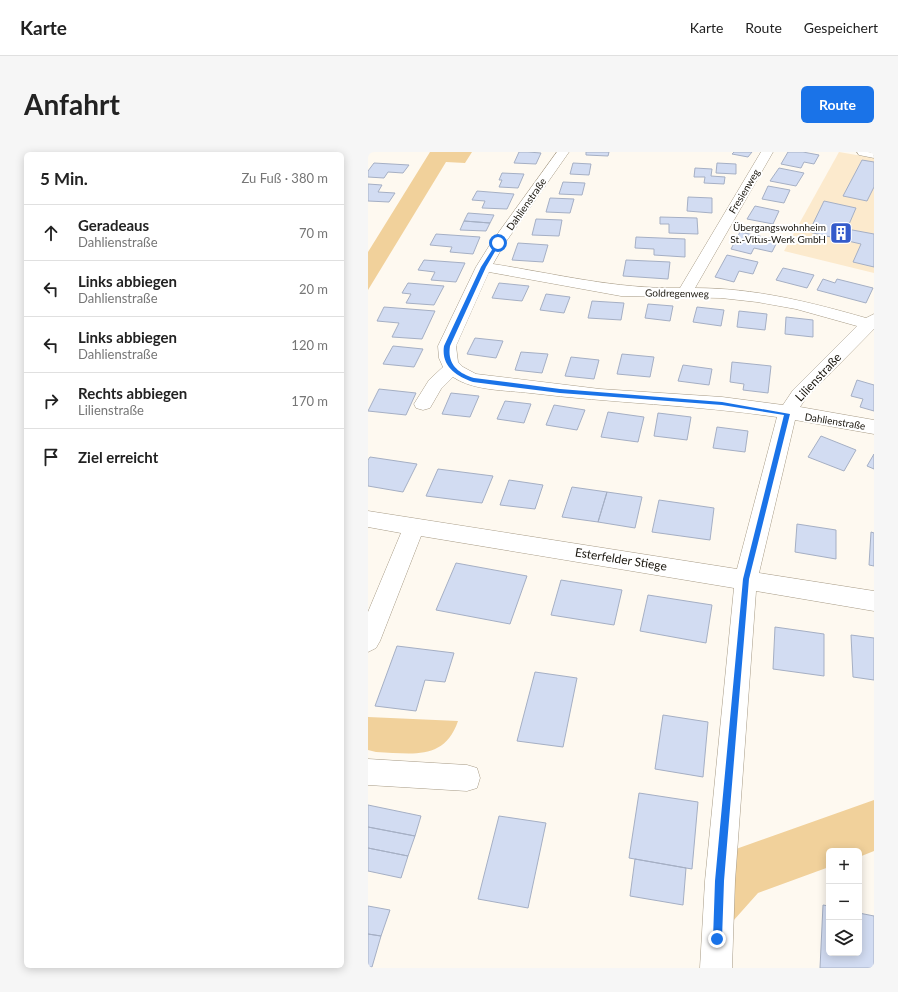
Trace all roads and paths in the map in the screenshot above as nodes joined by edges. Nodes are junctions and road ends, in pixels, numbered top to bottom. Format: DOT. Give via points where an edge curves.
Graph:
graph roads {
  1 [pos="563,152"];
  2 [pos="768,152"];
  3 [pos="863,152"];
  4 [pos="874,154"];
  5 [pos="484,267"];
  6 [pos="685,292"];
  7 [pos="872,322"];
  8 [pos="453,370"];
  9 [pos="423,404"];
  10 [pos="788,414"];
  11 [pos="874,427"];
  12 [pos="368,519"];
  13 [pos="414,526"];
  14 [pos="746,579"];
  15 [pos="874,601"];
  16 [pos="368,641"];
  17 [pos="368,772"];
  18 [pos="467,778"];
  19 [pos="716,968"];
  1 -- 5 [label="street, Dahlienstraße"];
  2 -- 6 [label="street, Fresienweg"];
  3 -- 4 [label="street"];
  5 -- 6 [label="street, Goldregenweg" via="622,291"];
  5 -- 8 [label="street, Dahlienstraße" via="447,346 446,355"];
  6 -- 7 [label="street, Goldregenweg" via="723,293 757,298"];
  7 -- 10 [label="street, Lilienstraße" via="799,394"];
  8 -- 9 [label="street" via="432,386"];
  8 -- 10 [label="street, Dahlienstraße" via="473,380 600,395 722,403"];
  10 -- 11 [label="street, Dahlienstraße" via="830,418"];
  10 -- 14 [label="street, Lilienstraße"];
  12 -- 13 [label="street, Esterfelder Stiege"];
  13 -- 14 [label="street, Esterfelder Stiege"];
  13 -- 16 [label="street"];
  14 -- 15 [label="street, Esterfelder Stiege"];
  14 -- 19 [label="street, Lilienstraße" via="720,881"];
  17 -- 18 [label="street"];
}
